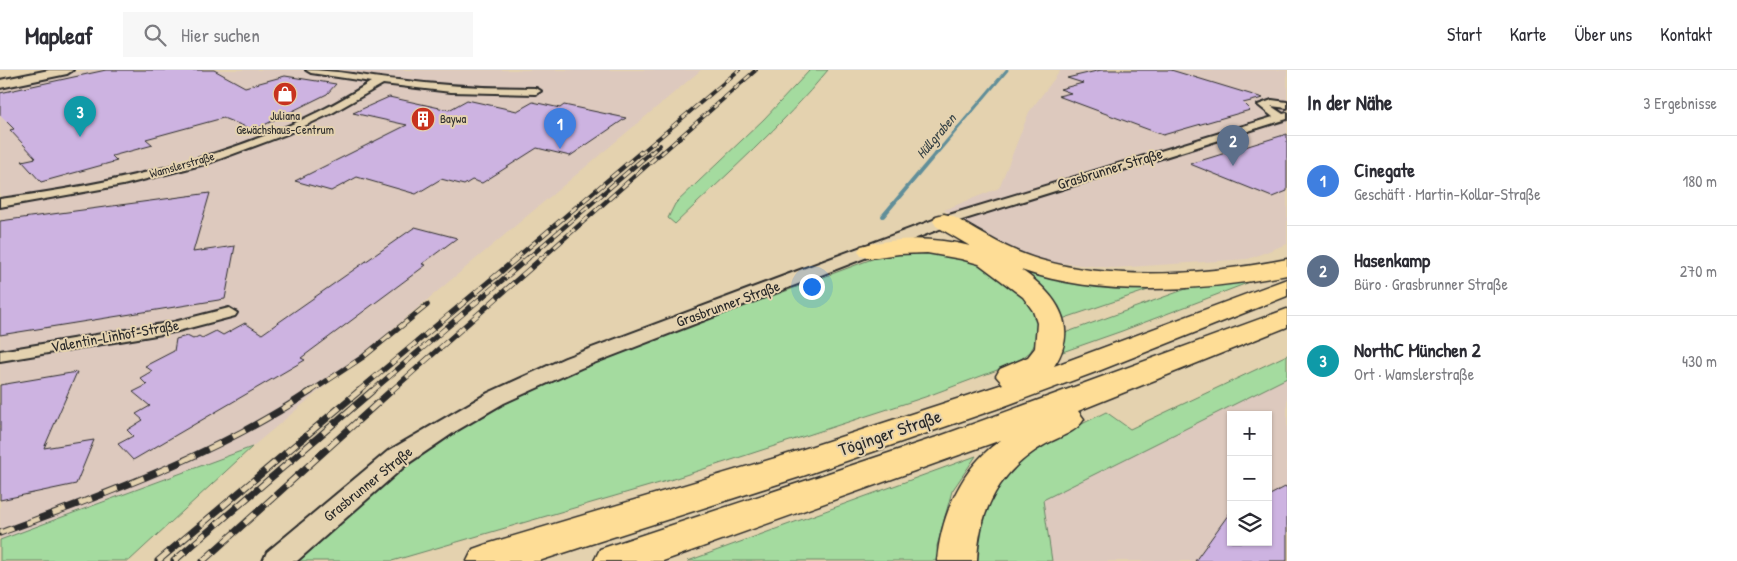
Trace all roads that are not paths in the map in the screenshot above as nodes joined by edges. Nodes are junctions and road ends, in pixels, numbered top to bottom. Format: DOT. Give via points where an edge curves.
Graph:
graph roads {
  1 [pos="68,70"];
  2 [pos="311,70"];
  3 [pos="344,76"];
  4 [pos="381,81"];
  5 [pos="0,84"];
  6 [pos="536,90"];
  7 [pos="354,96"];
  8 [pos="1287,105"];
  9 [pos="1284,117"];
  10 [pos="0,203"];
  11 [pos="937,224"];
  12 [pos="870,251"];
  13 [pos="984,258"];
  14 [pos="1287,267"];
  15 [pos="1287,287"];
  16 [pos="229,313"];
  17 [pos="1287,318"];
  18 [pos="0,356"];
  19 [pos="1095,394"];
  20 [pos="937,418"];
  21 [pos="277,561"];
  22 [pos="487,561"];
  23 [pos="614,561"];
  24 [pos="957,561"];
  1 -- 5 [label="main road"];
  2 -- 3 [label="street"];
  3 -- 4 [label="street"];
  3 -- 7 [label="street" via="354,84"];
  4 -- 6 [label="street" via="500,92"];
  4 -- 7 [label="street, Wamslerstraße"];
  7 -- 10 [label="street, Wamslerstraße" via="290,128 210,158 98,186"];
  8 -- 9 [label="street, Grasbrunner Straße" via="1272,103 1263,106"];
  9 -- 11 [label="street, Grasbrunner Straße"];
  11 -- 12 [label="street, Grasbrunner Straße"];
  11 -- 13 [label="highway"];
  11 -- 14 [label="highway" via="1011,258 1073,274 1203,278"];
  12 -- 13 [label="highway" via="896,245 931,245"];
  12 -- 21 [label="street, Grasbrunner Straße" via="573,363 496,398 397,458"];
  13 -- 20 [label="highway" via="1020,281 1040,300 1048,313 1052,342 1040,364 972,390"];
  15 -- 20 [label="highway, Töginger Straße" via="1189,327"];
  16 -- 18 [label="street, Valentin-Linhof-Straße" via="174,327"];
  17 -- 19 [label="highway, Töginger Straße"];
  19 -- 23 [label="highway, Töginger Straße" via="791,503"];
  19 -- 24 [label="highway" via="1071,417 1022,442 988,472 964,514 957,539"];
  20 -- 22 [label="highway, Töginger Straße" via="767,475"];
}
